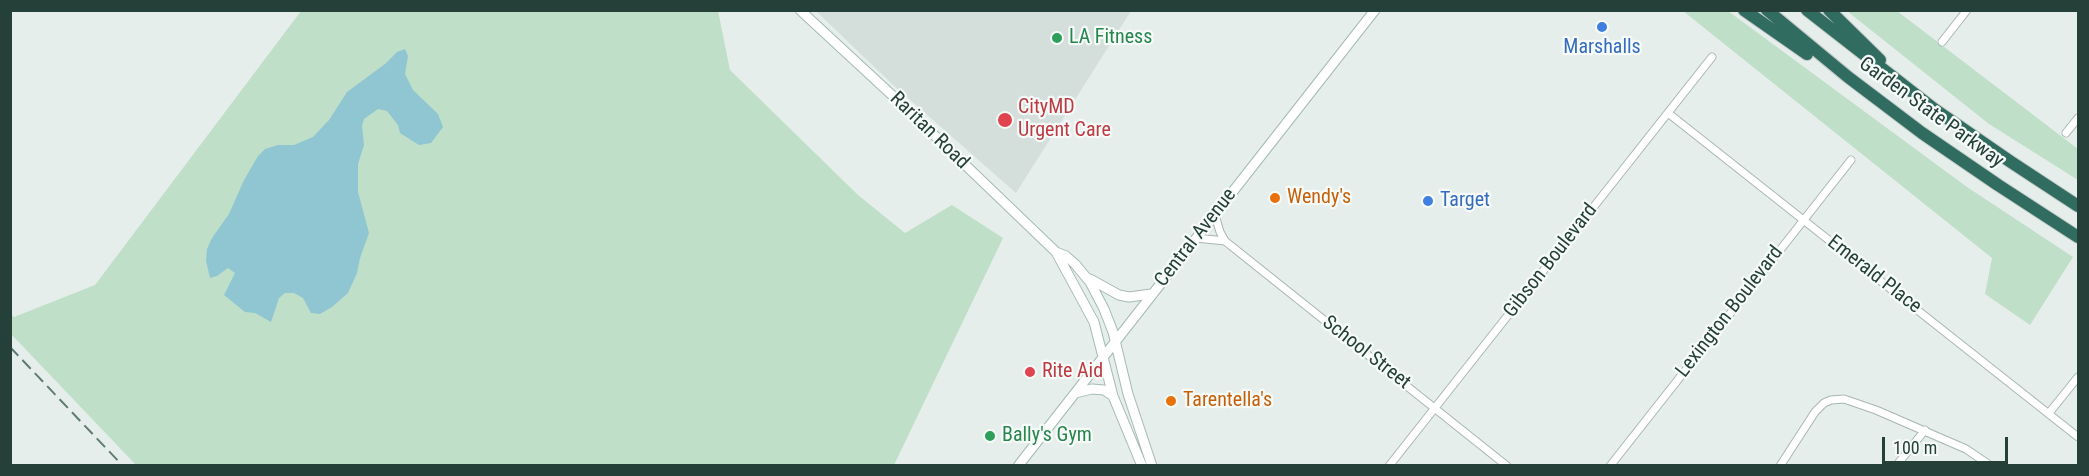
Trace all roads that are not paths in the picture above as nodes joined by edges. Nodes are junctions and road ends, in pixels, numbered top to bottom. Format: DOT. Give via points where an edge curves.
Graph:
graph roads {
  1 [pos="800,10"];
  2 [pos="1375,10"];
  3 [pos="1744,10"];
  4 [pos="1767,10"];
  5 [pos="1807,10"];
  6 [pos="1828,10"];
  7 [pos="1967,10"];
  8 [pos="1942,42"];
  9 [pos="1712,57"];
  10 [pos="1934,109"];
  11 [pos="1668,113"];
  12 [pos="2079,118"];
  13 [pos="1922,133"];
  14 [pos="2066,133"];
  15 [pos="1851,160"];
  16 [pos="2079,206"];
  17 [pos="1215,215"];
  18 [pos="1803,219"];
  19 [pos="2079,237"];
  20 [pos="1196,238"];
  21 [pos="1225,242"];
  22 [pos="1056,252"];
  23 [pos="1085,275"];
  24 [pos="1151,294"];
  25 [pos="1115,342"];
  26 [pos="1103,357"];
  27 [pos="2079,377"];
  28 [pos="1075,393"];
  29 [pos="1113,396"];
  30 [pos="1434,408"];
  31 [pos="2049,413"];
  32 [pos="1925,430"];
  33 [pos="2079,437"];
  34 [pos="1018,465"];
  35 [pos="1142,465"];
  36 [pos="1152,465"];
  37 [pos="1389,465"];
  38 [pos="1507,465"];
  39 [pos="1610,465"];
  40 [pos="1779,465"];
  41 [pos="1896,465"];
  42 [pos="1991,465"];
  1 -- 22 [label="main road, Raritan Road"];
  2 -- 17 [label="main road, Central Avenue"];
  3 -- 13 [label="highway"];
  4 -- 13 [label="highway, Garden State Parkway"];
  5 -- 10 [label="highway, Garden State Parkway"];
  6 -- 10 [label="highway"];
  7 -- 8 [label="street"];
  9 -- 11 [label="street, Gibson Boulevard"];
  10 -- 16 [label="highway, Garden State Parkway"];
  11 -- 18 [label="street, Emerald Place"];
  11 -- 30 [label="street, Gibson Boulevard"];
  12 -- 14 [label="street"];
  13 -- 19 [label="highway, Garden State Parkway"];
  15 -- 18 [label="street, Lexington Boulevard"];
  17 -- 20 [label="main road, Central Avenue"];
  17 -- 21 [label="street"];
  18 -- 31 [label="street, Emerald Place"];
  18 -- 39 [label="street, Lexington Boulevard"];
  20 -- 21 [label="street"];
  20 -- 24 [label="main road, Central Avenue"];
  21 -- 30 [label="street, School Street"];
  22 -- 23 [label="main road, Raritan Road" via="1071,259"];
  22 -- 26 [label="main road, Raritan Road" via="1090,313"];
  23 -- 24 [label="main road" via="1119,295"];
  23 -- 25 [label="main road, Raritan Road" via="1104,309"];
  24 -- 25 [label="main road, Central Avenue"];
  25 -- 26 [label="main road, Central Avenue"];
  25 -- 36 [label="main road, Raritan Road"];
  26 -- 28 [label="main road, Central Avenue"];
  26 -- 29 [label="main road, Raritan Road"];
  27 -- 31 [label="street"];
  28 -- 29 [label="main road" via="1092,389"];
  28 -- 34 [label="main road, Central Avenue"];
  29 -- 35 [label="main road, Raritan Road"];
  30 -- 37 [label="street, Gibson Boulevard"];
  30 -- 38 [label="street, School Street"];
  31 -- 33 [label="street, Emerald Place"];
  32 -- 40 [label="street" via="1844,399 1831,400 1815,412"];
  32 -- 41 [label="street"];
  32 -- 42 [label="street"];
}
